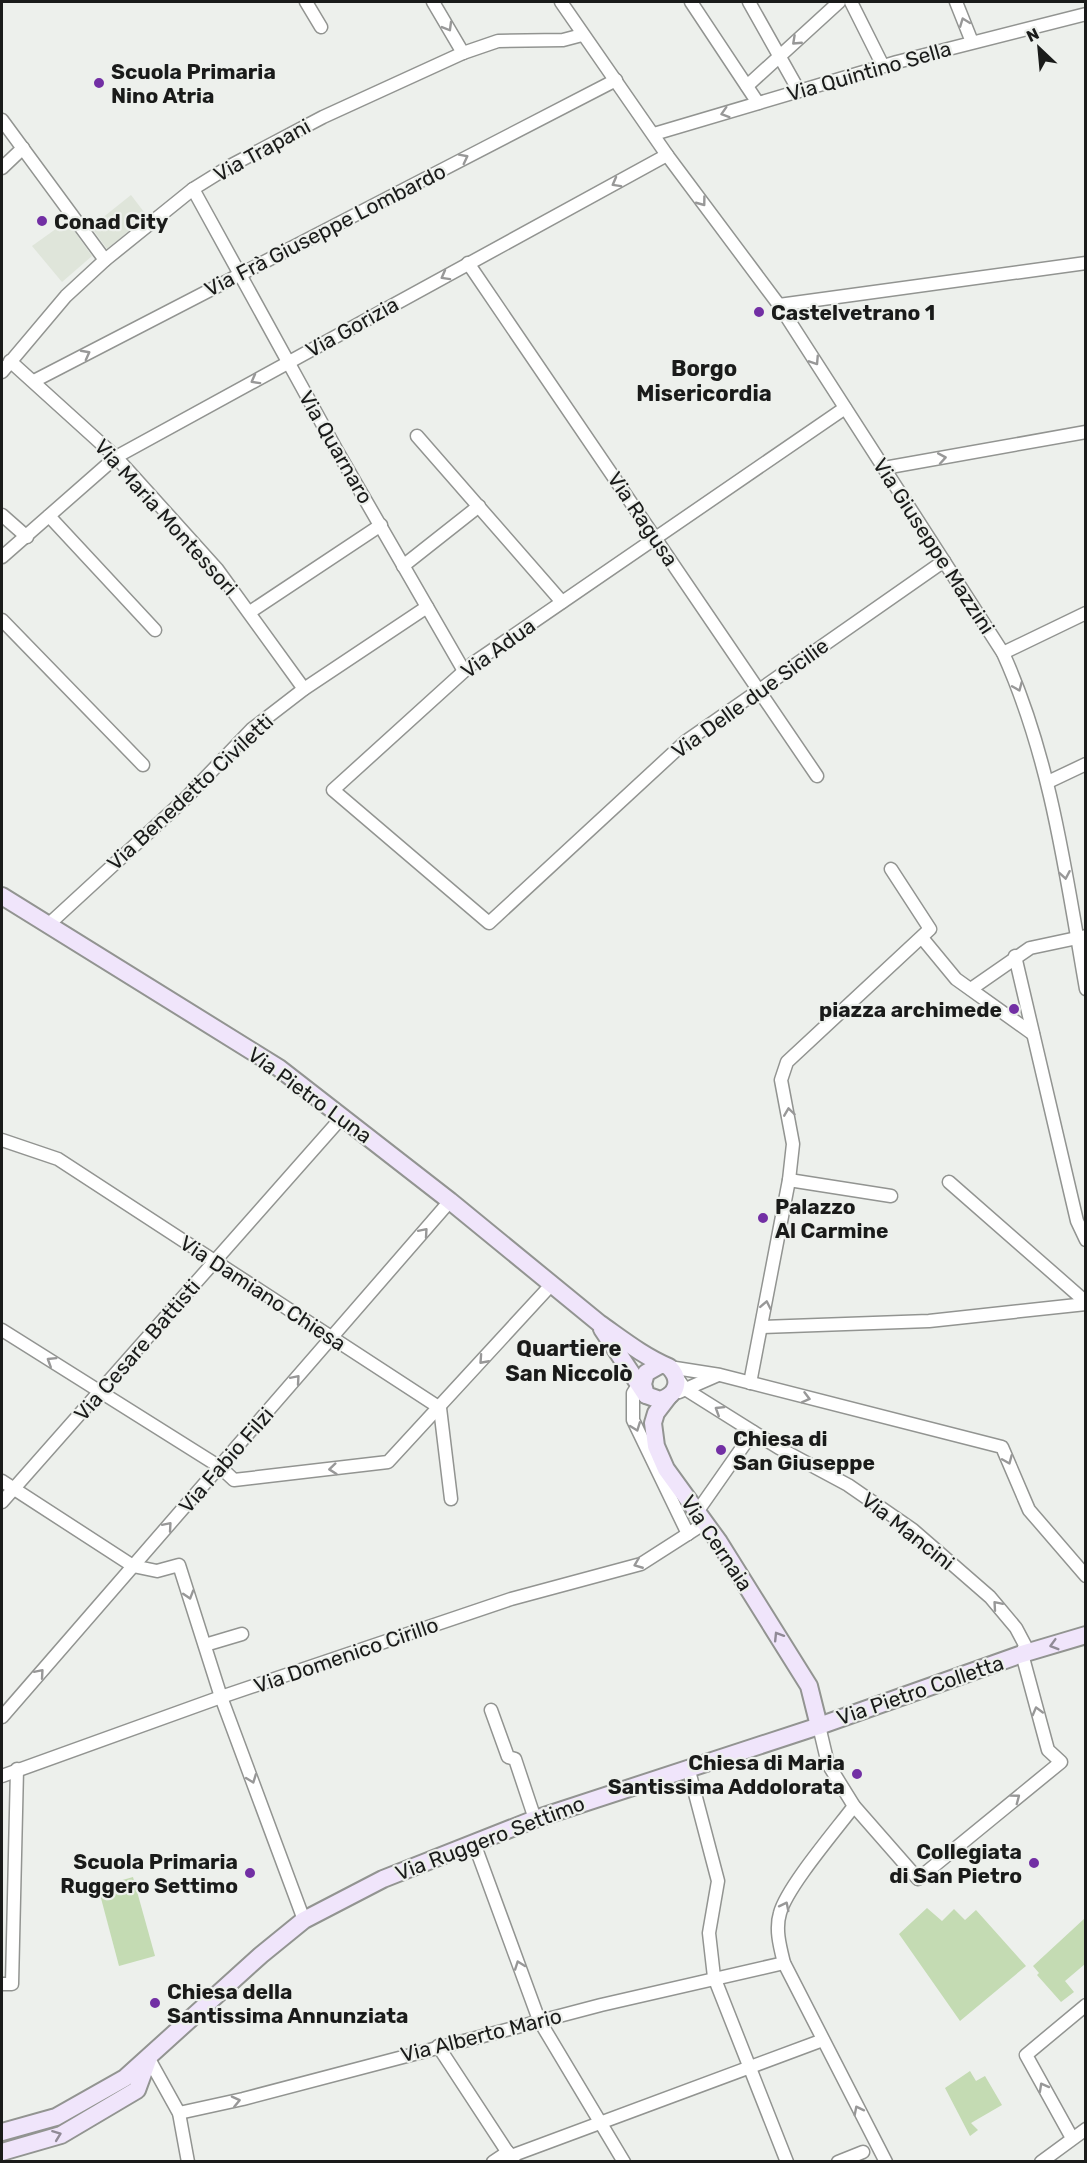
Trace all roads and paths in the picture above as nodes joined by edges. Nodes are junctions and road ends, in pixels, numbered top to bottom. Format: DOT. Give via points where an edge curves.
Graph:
graph roads {
  1 [pos="306,2"];
  2 [pos="433,2"];
  3 [pos="561,2"];
  4 [pos="692,2"];
  5 [pos="749,2"];
  6 [pos="839,2"];
  7 [pos="851,2"];
  8 [pos="956,2"];
  9 [pos="1086,14"];
  10 [pos="321,27"];
  11 [pos="582,34"];
  12 [pos="972,42"];
  13 [pos="462,53"];
  14 [pos="780,56"];
  15 [pos="883,66"];
  16 [pos="616,80"];
  17 [pos="747,86"];
  18 [pos="799,91"];
  19 [pos="758,103"];
  20 [pos="2,120"];
  21 [pos="654,134"];
  22 [pos="23,148"];
  23 [pos="667,155"];
  24 [pos="2,168"];
  25 [pos="193,189"];
  26 [pos="105,260"];
  27 [pos="468,263"];
  28 [pos="1086,263"];
  29 [pos="239,273"];
  30 [pos="779,305"];
  31 [pos="10,361"];
  32 [pos="288,362"];
  33 [pos="2,372"];
  34 [pos="34,381"];
  35 [pos="845,408"];
  36 [pos="1086,432"];
  37 [pos="417,436"];
  38 [pos="116,457"];
  39 [pos="884,468"];
  40 [pos="478,506"];
  41 [pos="2,515"];
  42 [pos="50,516"];
  43 [pos="381,525"];
  44 [pos="27,537"];
  45 [pos="656,538"];
  46 [pos="2,556"];
  47 [pos="944,561"];
  48 [pos="403,566"];
  49 [pos="562,602"];
  50 [pos="427,607"];
  51 [pos="250,612"];
  52 [pos="1086,613"];
  53 [pos="2,620"];
  54 [pos="155,630"];
  55 [pos="1003,653"];
  56 [pos="464,671"];
  57 [pos="304,689"];
  58 [pos="759,690"];
  59 [pos="1086,764"];
  60 [pos="143,765"];
  61 [pos="817,776"];
  62 [pos="1048,782"];
  63 [pos="891,869"];
  64 [pos="2,896"];
  65 [pos="489,922"];
  66 [pos="48,925"];
  67 [pos="1081,937"];
  68 [pos="923,939"];
  69 [pos="1015,956"];
  70 [pos="970,989"];
  71 [pos="1086,989"];
  72 [pos="1033,1034"];
  73 [pos="343,1116"];
  74 [pos="2,1140"];
  75 [pos="789,1180"];
  76 [pos="949,1182"];
  77 [pos="891,1196"];
  78 [pos="450,1201"];
  79 [pos="1086,1240"];
  80 [pos="214,1262"];
  81 [pos="551,1285"];
  82 [pos="1086,1303"];
  83 [pos="599,1323"];
  84 [pos="762,1327"];
  85 [pos="2,1330"];
  86 [pos="333,1338"];
  87 [pos="720,1375"];
  88 [pos="662,1382"];
  89 [pos="750,1383"];
  90 [pos="100,1391"];
  91 [pos="440,1408"];
  92 [pos="753,1432"];
  93 [pos="220,1467"];
  94 [pos="2,1481"];
  95 [pos="14,1489"];
  96 [pos="451,1499"];
  97 [pos="2,1502"];
  98 [pos="701,1517"];
  99 [pos="688,1534"];
  100 [pos="133,1566"];
  101 [pos="1086,1576"];
  102 [pos="242,1634"];
  103 [pos="1086,1635"];
  104 [pos="205,1645"];
  105 [pos="1022,1654"];
  106 [pos="221,1697"];
  107 [pos="491,1710"];
  108 [pos="2,1717"];
  109 [pos="819,1726"];
  110 [pos="688,1767"];
  111 [pos="17,1769"];
  112 [pos="2,1776"];
  113 [pos="854,1806"];
  114 [pos="535,1820"];
  115 [pos="474,1843"];
  116 [pos="304,1920"];
  117 [pos="784,1963"];
  118 [pos="714,1977"];
  119 [pos="7,1984"];
  120 [pos="1086,2005"];
  121 [pos="539,2020"];
  122 [pos="823,2040"];
  123 [pos="438,2046"];
  124 [pos="149,2059"];
  125 [pos="750,2067"];
  126 [pos="179,2113"];
  127 [pos="601,2123"];
  128 [pos="1086,2129"];
  129 [pos="2,2132"];
  130 [pos="1072,2138"];
  131 [pos="2,2152"];
  132 [pos="863,2152"];
  133 [pos="511,2157"];
  134 [pos="188,2162"];
  135 [pos="493,2162"];
  136 [pos="624,2162"];
  137 [pos="787,2162"];
  138 [pos="838,2162"];
  139 [pos="886,2162"];
  140 [pos="1041,2162"];
  1 -- 10 [label="street"];
  2 -- 13 [label="street, one-way"];
  3 -- 11 [label="street, Via Giuseppe Mazzini"];
  4 -- 17 [label="street"];
  5 -- 14 [label="street"];
  6 -- 14 [label="street, one-way"];
  7 -- 15 [label="street"];
  12 -- 8 [label="street, one-way"];
  9 -- 12 [label="street, Via Quintino Sella"];
  11 -- 13 [label="street, Via Trapani" via="563,40 498,41"];
  11 -- 16 [label="street, Via Giuseppe Mazzini"];
  12 -- 15 [label="street, Via Quintino Sella"];
  13 -- 25 [label="street, Via Trapani" via="323,117"];
  14 -- 17 [label="street"];
  14 -- 18 [label="street"];
  15 -- 18 [label="street, Via Quintino Sella"];
  16 -- 21 [label="street, Via Giuseppe Mazzini"];
  29 -- 16 [label="street, Via Frà Giuseppe Lombardo, one-way"];
  17 -- 19 [label="street"];
  18 -- 19 [label="street, Via Quintino Sella"];
  19 -- 21 [label="street, Via Quintino Sella, one-way"];
  20 -- 22 [label="street"];
  21 -- 23 [label="street, Via Giuseppe Mazzini"];
  22 -- 24 [label="street"];
  22 -- 26 [label="street"];
  23 -- 27 [label="street, Via Gorizia, one-way"];
  23 -- 30 [label="street, Via Giuseppe Mazzini, one-way"];
  25 -- 26 [label="street, Via Trapani"];
  25 -- 29 [label="street, Via Quarnaro"];
  26 -- 31 [label="street, Via Trapani" via="66,296"];
  27 -- 32 [label="street, Via Gorizia, one-way"];
  27 -- 45 [label="street, Via Ragusa"];
  28 -- 30 [label="street"];
  29 -- 32 [label="street, Via Quarnaro"];
  34 -- 29 [label="street, Via Frà Giuseppe Lombardo, one-way"];
  30 -- 35 [label="street, Via Giuseppe Mazzini, one-way"];
  31 -- 33 [label="street, Via Trapani"];
  31 -- 34 [label="street, Via Maria Montessori"];
  32 -- 38 [label="street, Via Gorizia, one-way"];
  32 -- 43 [label="street, Via Quarnaro"];
  34 -- 38 [label="street, Via Maria Montessori"];
  35 -- 39 [label="street, Via Giuseppe Mazzini"];
  35 -- 45 [label="street, Via Adua"];
  39 -- 36 [label="street, one-way"];
  37 -- 40 [label="street"];
  38 -- 42 [label="street, Via Gorizia"];
  38 -- 51 [label="street, Via Maria Montessori" via="217,569"];
  39 -- 47 [label="street, Via Giuseppe Mazzini"];
  40 -- 48 [label="street"];
  40 -- 49 [label="street"];
  41 -- 44 [label="street"];
  42 -- 44 [label="street, Via Gorizia"];
  42 -- 54 [label="street"];
  43 -- 48 [label="street, Via Quarnaro"];
  43 -- 51 [label="street"];
  44 -- 46 [label="street, Via Gorizia"];
  45 -- 49 [label="street, Via Adua"];
  45 -- 58 [label="street, Via Ragusa"];
  47 -- 55 [label="street, Via Giuseppe Mazzini"];
  47 -- 58 [label="street, Via Delle due Sicilie"];
  48 -- 50 [label="street, Via Quarnaro"];
  49 -- 56 [label="street, Via Adua"];
  50 -- 56 [label="street, Via Quarnaro"];
  50 -- 57 [label="street, Via Benedetto Civiletti"];
  51 -- 57 [label="street, Via Maria Montessori"];
  52 -- 55 [label="street"];
  53 -- 60 [label="street"];
  55 -- 62 [label="street, Via Giuseppe Mazzini, one-way" via="1021,693"];
  56 -- 65 [label="street, Via Adua" via="333,790"];
  57 -- 66 [label="street, Via Benedetto Civiletti" via="252,729 184,800"];
  58 -- 61 [label="street, Via Ragusa"];
  58 -- 65 [label="street, Via Delle due Sicilie" via="685,742"];
  59 -- 62 [label="street"];
  62 -- 67 [label="street, Via Giuseppe Mazzini, one-way"];
  63 -- 68 [label="street" via="930,929"];
  64 -- 66 [label="street, Via Pietro Luna"];
  66 -- 73 [label="street, Via Pietro Luna" via="279,1068"];
  67 -- 69 [label="street" via="1030,948"];
  67 -- 71 [label="street, Via Giuseppe Mazzini"];
  68 -- 70 [label="street" via="956,979"];
  75 -- 68 [label="street, one-way" via="793,1144 781,1080 787,1062"];
  69 -- 70 [label="street"];
  69 -- 72 [label="street"];
  70 -- 72 [label="street"];
  72 -- 79 [label="street" via="1077,1221"];
  73 -- 78 [label="street, Via Pietro Luna"];
  73 -- 80 [label="street, Via Cesare Battisti"];
  74 -- 80 [label="street, Via Damiano Chiesa" via="58,1159"];
  75 -- 77 [label="street"];
  84 -- 75 [label="street, one-way"];
  76 -- 82 [label="street"];
  78 -- 81 [label="street, Via Pietro Luna"];
  86 -- 78 [label="street, Via Fabio Filzi, one-way"];
  80 -- 86 [label="street, Via Damiano Chiesa"];
  80 -- 90 [label="street, Via Cesare Battisti"];
  81 -- 83 [label="street, Via Pietro Luna"];
  81 -- 91 [label="street, one-way"];
  82 -- 84 [label="street" via="929,1321"];
  83 -- 88 [label="street, Via Pietro Luna"];
  83 -- 88 [label="street, Via Pietro Luna"];
  84 -- 89 [label="street"];
  90 -- 85 [label="street, one-way"];
  86 -- 91 [label="street, Via Damiano Chiesa"];
  93 -- 86 [label="street, Via Fabio Filzi, one-way"];
  87 -- 88 [label="street"];
  87 -- 88 [label="street"];
  87 -- 89 [label="street"];
  92 -- 88 [label="street, Via Mancini, one-way"];
  88 -- 98 [label="street, Via Cernaia" via="653,1423 656,1446 666,1469"];
  88 -- 99 [label="street, Via Cernaia, one-way" via="632,1402 633,1420"];
  89 -- 101 [label="street, one-way" via="1002,1447 1029,1510"];
  90 -- 93 [label="street"];
  90 -- 95 [label="street, Via Cesare Battisti"];
  91 -- 93 [label="street, one-way" via="388,1462 234,1479"];
  91 -- 96 [label="street"];
  92 -- 98 [label="street, Via Domenico Cirillo"];
  105 -- 92 [label="street, Via Mancini, one-way" via="1025,1645 1016,1628 990,1597 913,1530 848,1485"];
  100 -- 93 [label="street, Via Fabio Filzi, one-way"];
  94 -- 95 [label="street"];
  95 -- 97 [label="street, Via Cesare Battisti"];
  95 -- 100 [label="street"];
  98 -- 99 [label="street, Via Domenico Cirillo"];
  109 -- 98 [label="street, Via Cernaia, one-way" via="809,1686"];
  99 -- 106 [label="street, Via Domenico Cirillo, one-way" via="641,1564 511,1599"];
  100 -- 104 [label="street, one-way" via="157,1571 179,1565"];
  108 -- 100 [label="street, Via Fabio Filzi, one-way"];
  102 -- 104 [label="street"];
  103 -- 105 [label="street, Via Pietro Colletta, one-way"];
  104 -- 106 [label="street"];
  105 -- 109 [label="street, Via Pietro Colletta"];
  113 -- 105 [label="street, Via Mancini, one-way" via="918,1879 1061,1762 1048,1750"];
  106 -- 111 [label="street, Via Domenico Cirillo"];
  106 -- 116 [label="street, one-way"];
  107 -- 114 [label="street" via="508,1757 515,1759"];
  109 -- 110 [label="street, Via Ruggero Settimo"];
  109 -- 113 [label="street" via="828,1764"];
  110 -- 114 [label="street, Via Ruggero Settimo"];
  110 -- 118 [label="street" via="718,1881 709,1933"];
  111 -- 112 [label="street, Via Domenico Cirillo"];
  111 -- 119 [label="street"];
  117 -- 113 [label="street, one-way" via="778,1939 780,1912"];
  114 -- 115 [label="street, Via Ruggero Settimo"];
  115 -- 116 [label="street, Via Ruggero Settimo" via="383,1878"];
  121 -- 115 [label="street, one-way"];
  116 -- 124 [label="street, Via Ruggero Settimo"];
  117 -- 118 [label="street, Via Alberto Mario"];
  117 -- 122 [label="street"];
  118 -- 121 [label="street, Via Alberto Mario"];
  118 -- 125 [label="street"];
  130 -- 120 [label="street, one-way" via="1026,2055"];
  121 -- 123 [label="street, Via Alberto Mario"];
  121 -- 127 [label="street"];
  122 -- 125 [label="street"];
  139 -- 122 [label="street, one-way"];
  126 -- 123 [label="street, Via Alberto Mario, one-way"];
  123 -- 133 [label="street"];
  124 -- 126 [label="street"];
  124 -- 129 [label="street, Via Ruggero Settimo" via="125,2078 56,2117"];
  131 -- 124 [label="street, one-way" via="61,2135 137,2090"];
  125 -- 127 [label="street"];
  125 -- 137 [label="street"];
  126 -- 134 [label="street"];
  127 -- 133 [label="street"];
  127 -- 136 [label="street"];
  128 -- 130 [label="street"];
  130 -- 140 [label="street"];
  132 -- 138 [label="street"];
  133 -- 135 [label="street"];
}
